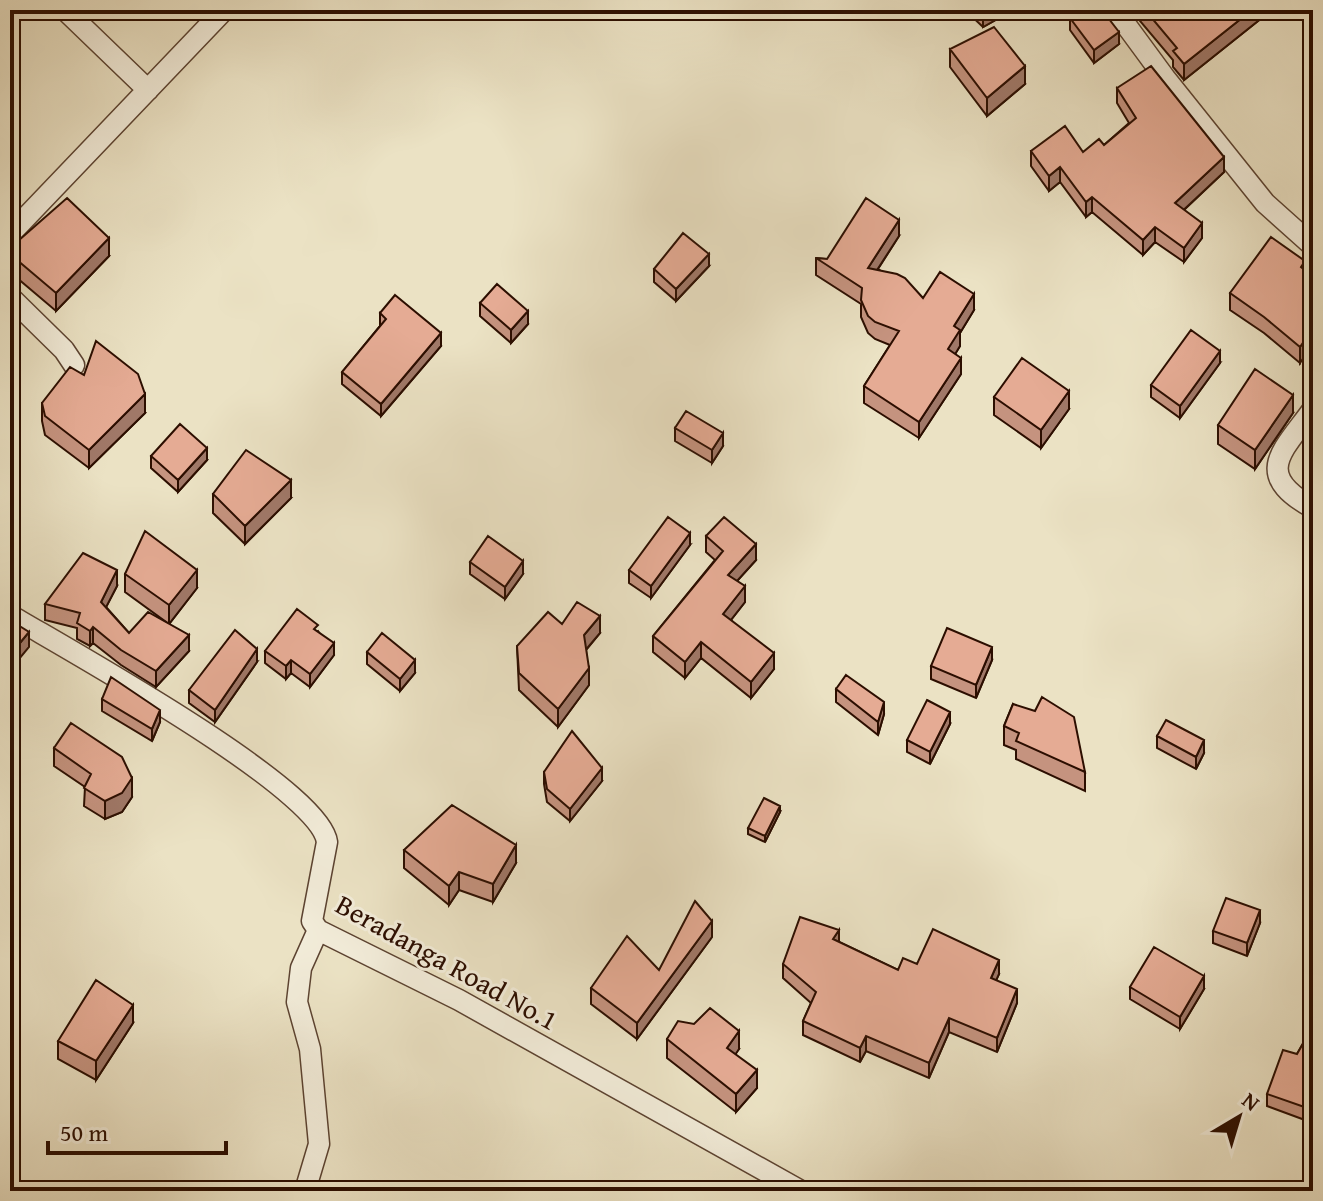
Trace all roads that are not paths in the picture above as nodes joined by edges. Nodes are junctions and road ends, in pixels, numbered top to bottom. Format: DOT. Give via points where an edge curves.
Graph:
graph roads {
  1 [pos="65,10"];
  2 [pos="224,10"];
  3 [pos="1115,10"];
  4 [pos="148,90"];
  5 [pos="10,234"];
  6 [pos="1313,246"];
  7 [pos="10,297"];
  8 [pos="74,365"];
  9 [pos="1313,409"];
  10 [pos="1313,508"];
  11 [pos="10,615"];
  12 [pos="318,930"];
  13 [pos="305,1191"];
  14 [pos="801,1191"];
  1 -- 4 [label="street"];
  2 -- 4 [label="street"];
  3 -- 6 [label="street" via="1265,203"];
  4 -- 5 [label="street"];
  7 -- 8 [label="street"];
  9 -- 10 [label="street" via="1278,459 1277,472 1285,490"];
  11 -- 12 [label="street, Beradanga Road No.1" via="239,755 304,808 326,832 312,921"];
  12 -- 13 [label="street" via="301,968 297,1002 310,1049 319,1144"];
  12 -- 14 [label="street, Beradanga Road No.1" via="459,1000"];
}
